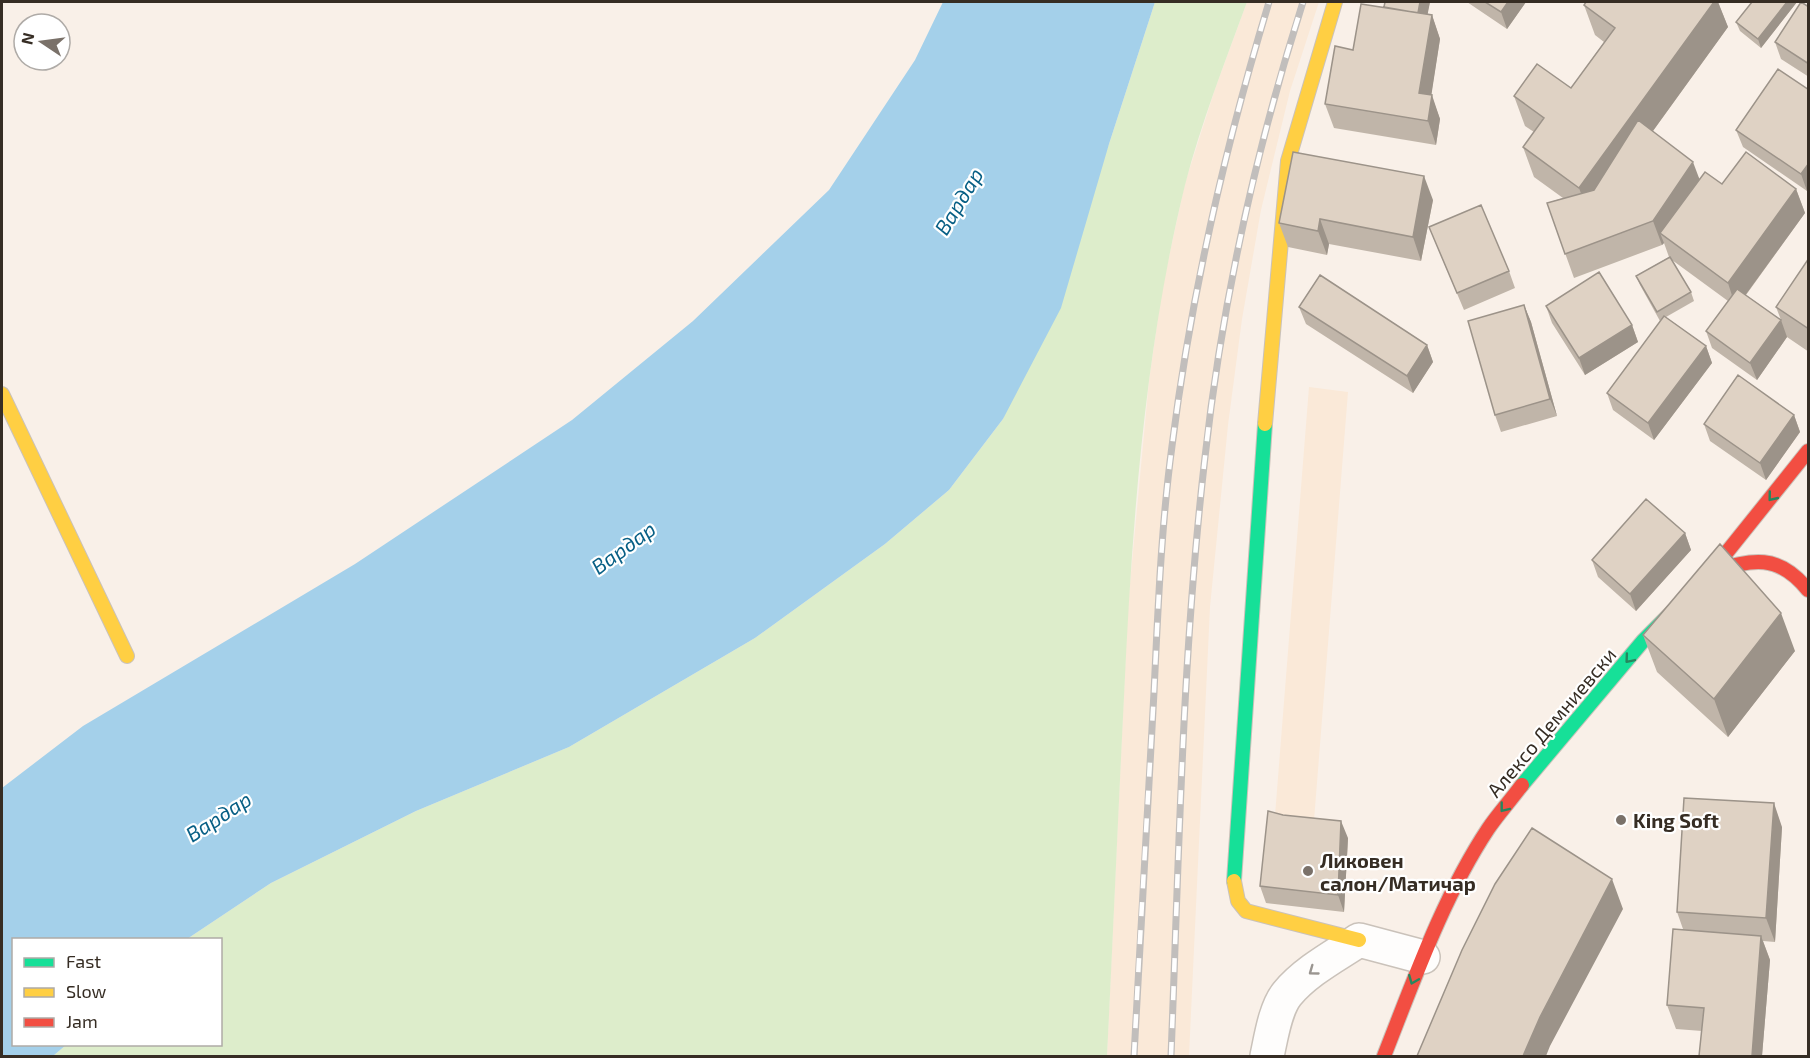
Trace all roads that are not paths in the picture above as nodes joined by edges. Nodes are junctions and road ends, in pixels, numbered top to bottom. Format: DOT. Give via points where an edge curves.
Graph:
graph roads {
  1 [pos="1335,2"];
  2 [pos="2,394"];
  3 [pos="1809,451"];
  4 [pos="1711,572"];
  5 [pos="1809,590"];
  6 [pos="127,656"];
  7 [pos="1359,940"];
  8 [pos="1423,957"];
  9 [pos="1267,1056"];
  10 [pos="1384,1056"];
  1 -- 7 [label="street" via="1288,161 1270,342 1234,885 1238,901 1246,911"];
  2 -- 6 [label="street"];
  3 -- 4 [label="street, Алексо Демниевски, one-way"];
  4 -- 5 [label="street" via="1757,560 1779,564"];
  4 -- 8 [label="street, Алексо Демниевски, one-way" via="1643,641 1488,829 1451,895"];
  7 -- 8 [label="street"];
  7 -- 9 [label="street, one-way" via="1308,974 1286,995 1272,1028"];
  8 -- 10 [label="street, Алексо Демниевски, one-way"];
}
